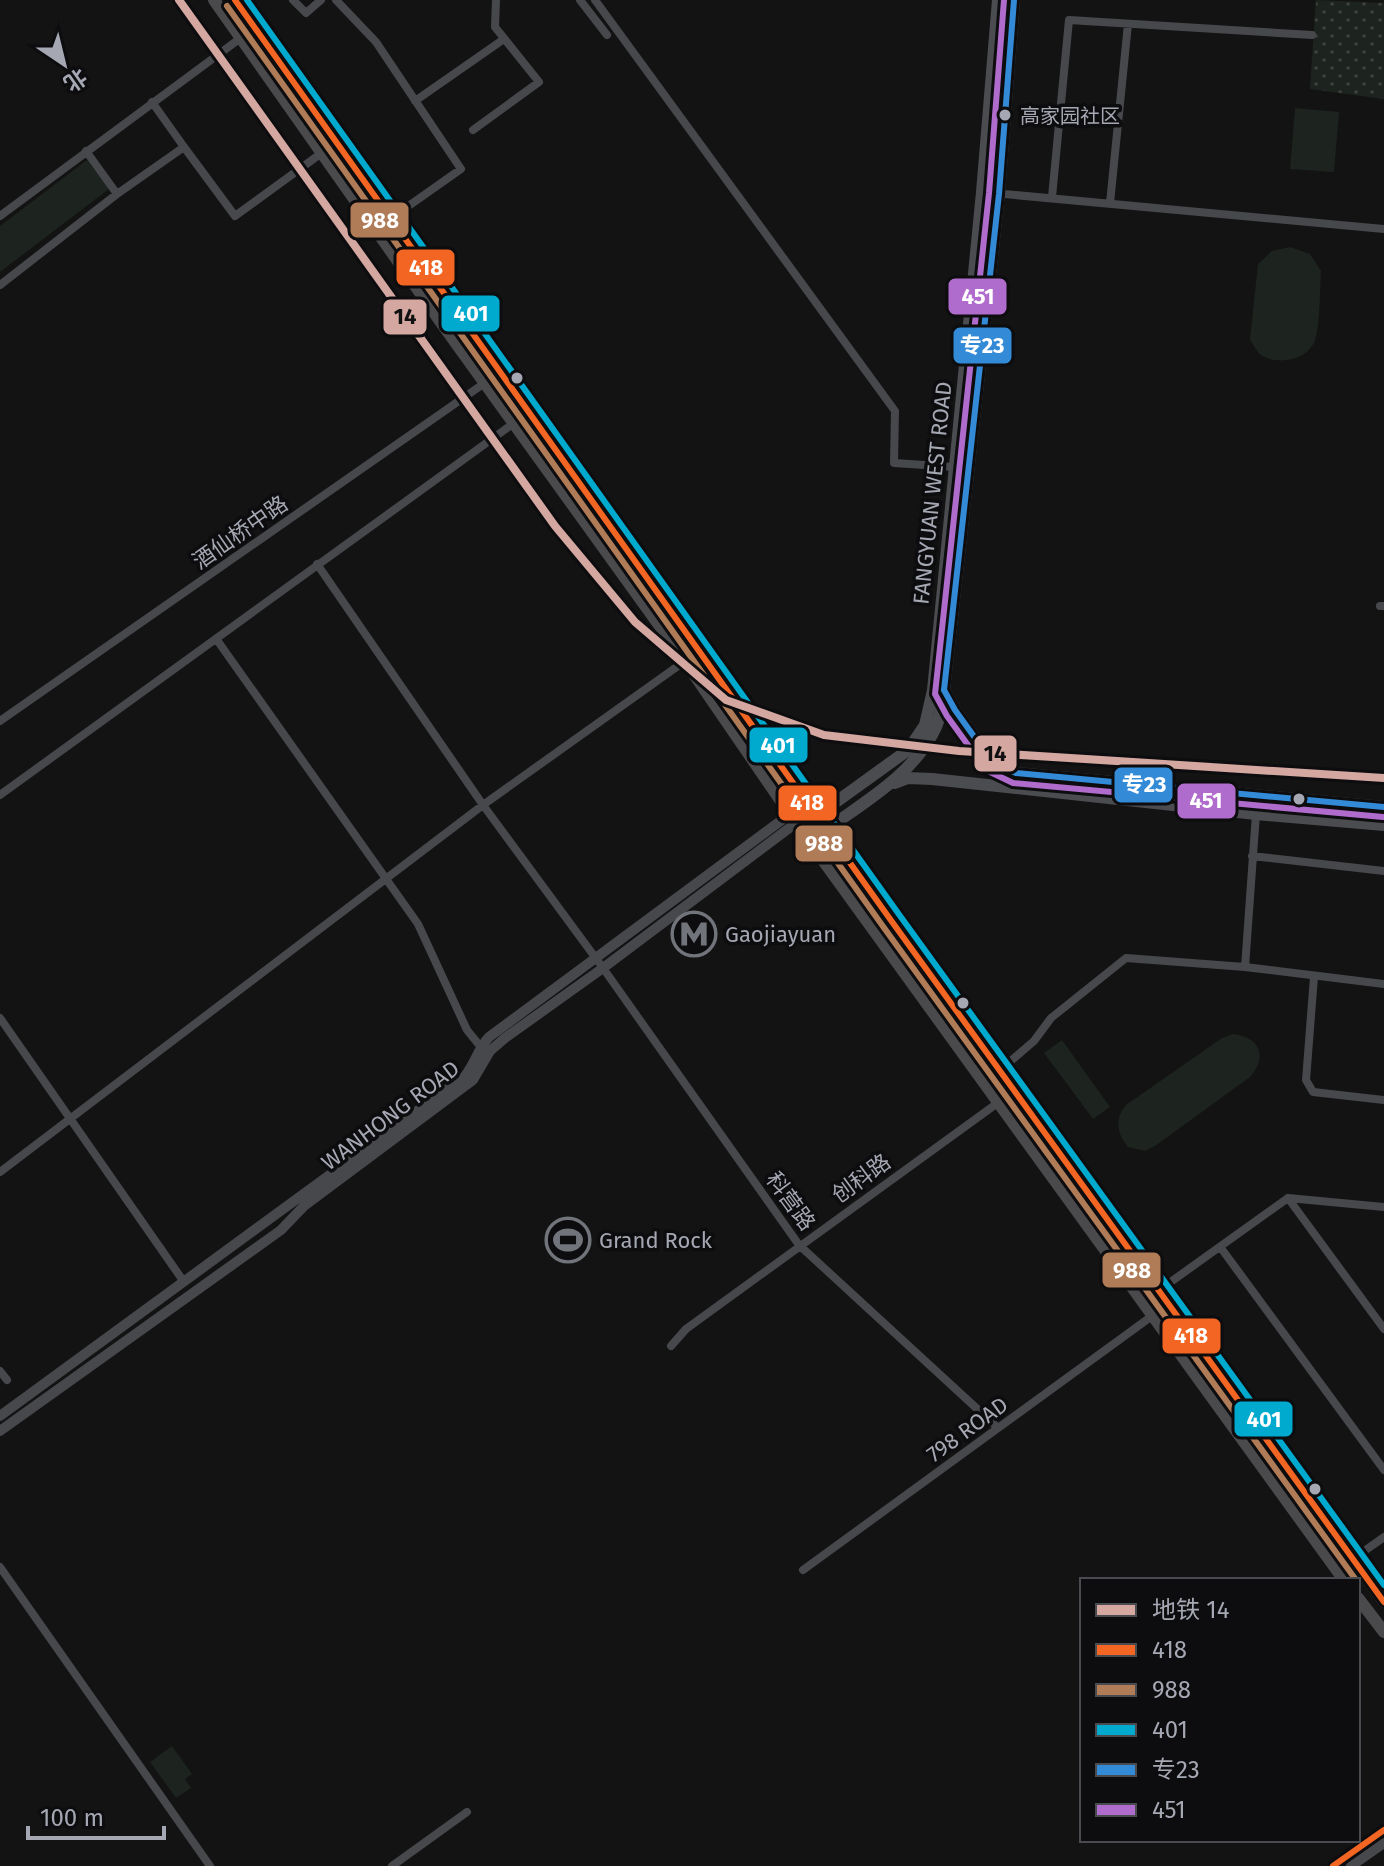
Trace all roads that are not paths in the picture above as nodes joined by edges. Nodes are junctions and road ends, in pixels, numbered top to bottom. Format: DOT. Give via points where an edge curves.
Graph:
graph roads {
  1 [pos="214,0"];
  2 [pos="235,0"];
  3 [pos="293,0"];
  4 [pos="336,0"];
  5 [pos="496,0"];
  6 [pos="580,0"];
  7 [pos="595,0"];
  8 [pos="998,0"];
  9 [pos="1014,0"];
  10 [pos="322,1"];
  11 [pos="1128,24"];
  12 [pos="607,35"];
  13 [pos="1312,35"];
  14 [pos="242,37"];
  15 [pos="504,39"];
  16 [pos="415,101"];
  17 [pos="152,102"];
  18 [pos="473,130"];
  19 [pos="184,147"];
  20 [pos="86,151"];
  21 [pos="323,152"];
  22 [pos="982,192"];
  23 [pos="117,194"];
  24 [pos="999,194"];
  25 [pos="1052,197"];
  26 [pos="1110,203"];
  27 [pos="0,216"];
  28 [pos="390,219"];
  29 [pos="1384,229"];
  30 [pos="0,285"];
  31 [pos="499,373"];
  32 [pos="485,383"];
  33 [pos="514,423"];
  34 [pos="955,467"];
  35 [pos="317,564"];
  36 [pos="217,640"];
  37 [pos="685,661"];
  38 [pos="944,690"];
  39 [pos="0,721"];
  40 [pos="885,788"];
  41 [pos="0,795"];
  42 [pos="483,805"];
  43 [pos="1384,807"];
  44 [pos="1256,814"];
  45 [pos="818,815"];
  46 [pos="793,818"];
  47 [pos="1384,825"];
  48 [pos="827,829"];
  49 [pos="1252,856"];
  50 [pos="1384,871"];
  51 [pos="386,878"];
  52 [pos="596,959"];
  53 [pos="1245,967"];
  54 [pos="603,968"];
  55 [pos="1314,977"];
  56 [pos="1384,984"];
  57 [pos="0,1018"];
  58 [pos="480,1046"];
  59 [pos="999,1071"];
  60 [pos="1384,1100"];
  61 [pos="999,1102"];
  62 [pos="71,1119"];
  63 [pos="0,1172"];
  64 [pos="1288,1198"];
  65 [pos="1384,1207"];
  66 [pos="799,1245"];
  67 [pos="1221,1248"];
  68 [pos="184,1282"];
  69 [pos="1158,1291"];
  70 [pos="1152,1316"];
  71 [pos="1384,1329"];
  72 [pos="671,1346"];
  73 [pos="0,1371"];
  74 [pos="7,1380"];
  75 [pos="0,1416"];
  76 [pos="998,1428"];
  77 [pos="0,1431"];
  78 [pos="1384,1470"];
  79 [pos="1384,1537"];
  80 [pos="1353,1559"];
  81 [pos="0,1567"];
  82 [pos="803,1570"];
  83 [pos="1343,1578"];
  84 [pos="1360,1601"];
  85 [pos="1384,1602"];
  86 [pos="1384,1632"];
  87 [pos="467,1812"];
  88 [pos="1384,1830"];
  89 [pos="1384,1843"];
  90 [pos="210,1866"];
  91 [pos="392,1866"];
  92 [pos="1333,1866"];
  93 [pos="1351,1866"];
  1 -- 14 [label="main road"];
  2 -- 28 [label="main road"];
  3 -- 10 [label="street" via="306,13"];
  4 -- 16 [label="street" via="376,42"];
  5 -- 15 [label="street" via="495,27"];
  6 -- 12 [label="street"];
  7 -- 34 [label="street" via="895,411 894,463"];
  8 -- 22 [label="main road, FANGYUAN WEST ROAD"];
  9 -- 24 [label="main road, FANGYUAN WEST ROAD"];
  11 -- 13 [label="street"];
  11 -- 25 [label="street" via="1069,20"];
  11 -- 26 [label="street"];
  14 -- 17 [label="street"];
  14 -- 21 [label="main road"];
  15 -- 16 [label="street"];
  15 -- 18 [label="street" via="539,82"];
  16 -- 28 [label="street" via="461,169"];
  17 -- 19 [label="street"];
  17 -- 20 [label="street"];
  19 -- 21 [label="street" via="235,216"];
  19 -- 23 [label="street"];
  20 -- 23 [label="street"];
  20 -- 27 [label="street"];
  21 -- 32 [label="main road"];
  22 -- 24 [label="street"];
  22 -- 34 [label="main road, FANGYUAN WEST ROAD"];
  23 -- 30 [label="street"];
  24 -- 25 [label="street"];
  24 -- 38 [label="main road, FANGYUAN WEST ROAD"];
  25 -- 26 [label="street"];
  26 -- 29 [label="street"];
  28 -- 31 [label="main road"];
  31 -- 32 [label="street, 酒仙桥中路"];
  31 -- 45 [label="main road"];
  32 -- 33 [label="main road"];
  32 -- 39 [label="street, 酒仙桥中路"];
  33 -- 35 [label="street"];
  33 -- 37 [label="main road"];
  34 -- 45 [label="main road, FANGYUAN WEST ROAD" via="925,725 908,750"];
  35 -- 36 [label="street"];
  35 -- 42 [label="street, 科营路"];
  36 -- 41 [label="street"];
  36 -- 51 [label="street"];
  37 -- 42 [label="street"];
  37 -- 46 [label="main road"];
  38 -- 40 [label="main road, FANGYUAN WEST ROAD" via="937,726 916,758"];
  38 -- 43 [label="main road" via="993,763 1016,773"];
  40 -- 44 [label="main road" via="908,778 932,779"];
  40 -- 48 [label="main road, FANGYUAN WEST ROAD"];
  42 -- 51 [label="street"];
  42 -- 52 [label="street, 科营路"];
  44 -- 47 [label="main road"];
  44 -- 49 [label="street"];
  45 -- 46 [label="main road"];
  45 -- 48 [label="main road"];
  46 -- 48 [label="main road"];
  46 -- 52 [label="street, WANHONG ROAD"];
  46 -- 54 [label="street, WANHONG ROAD"];
  46 -- 61 [label="main road"];
  48 -- 59 [label="main road"];
  49 -- 50 [label="street"];
  49 -- 53 [label="street"];
  51 -- 58 [label="street" via="418,924 467,1030"];
  51 -- 62 [label="street"];
  52 -- 54 [label="street, 科营路"];
  52 -- 58 [label="street, WANHONG ROAD"];
  53 -- 55 [label="street"];
  53 -- 59 [label="street" via="1126,958 1051,1018"];
  54 -- 66 [label="street, 科营路"];
  54 -- 77 [label="street, WANHONG ROAD" via="505,1038 490,1051 473,1080 304,1206 281,1230"];
  55 -- 56 [label="street"];
  55 -- 60 [label="street" via="1306,1080 1313,1092"];
  57 -- 62 [label="street"];
  58 -- 68 [label="street, WANHONG ROAD" via="465,1076"];
  59 -- 69 [label="main road"];
  61 -- 66 [label="street, 创科路"];
  61 -- 70 [label="main road"];
  62 -- 63 [label="street"];
  62 -- 68 [label="street"];
  64 -- 65 [label="street"];
  64 -- 67 [label="street"];
  64 -- 71 [label="street"];
  66 -- 72 [label="street, 创科路" via="686,1329"];
  66 -- 76 [label="street, 科营路"];
  67 -- 69 [label="street"];
  67 -- 78 [label="street"];
  68 -- 75 [label="street, WANHONG ROAD"];
  69 -- 80 [label="main road"];
  70 -- 76 [label="street, 798 ROAD"];
  70 -- 83 [label="main road"];
  73 -- 74 [label="street"];
  76 -- 82 [label="street, 798 ROAD"];
  79 -- 80 [label="street"];
  80 -- 85 [label="main road"];
  81 -- 90 [label="street"];
  84 -- 86 [label="main road"];
  87 -- 91 [label="street"];
  88 -- 92 [label="street"];
  89 -- 93 [label="street"];
}
